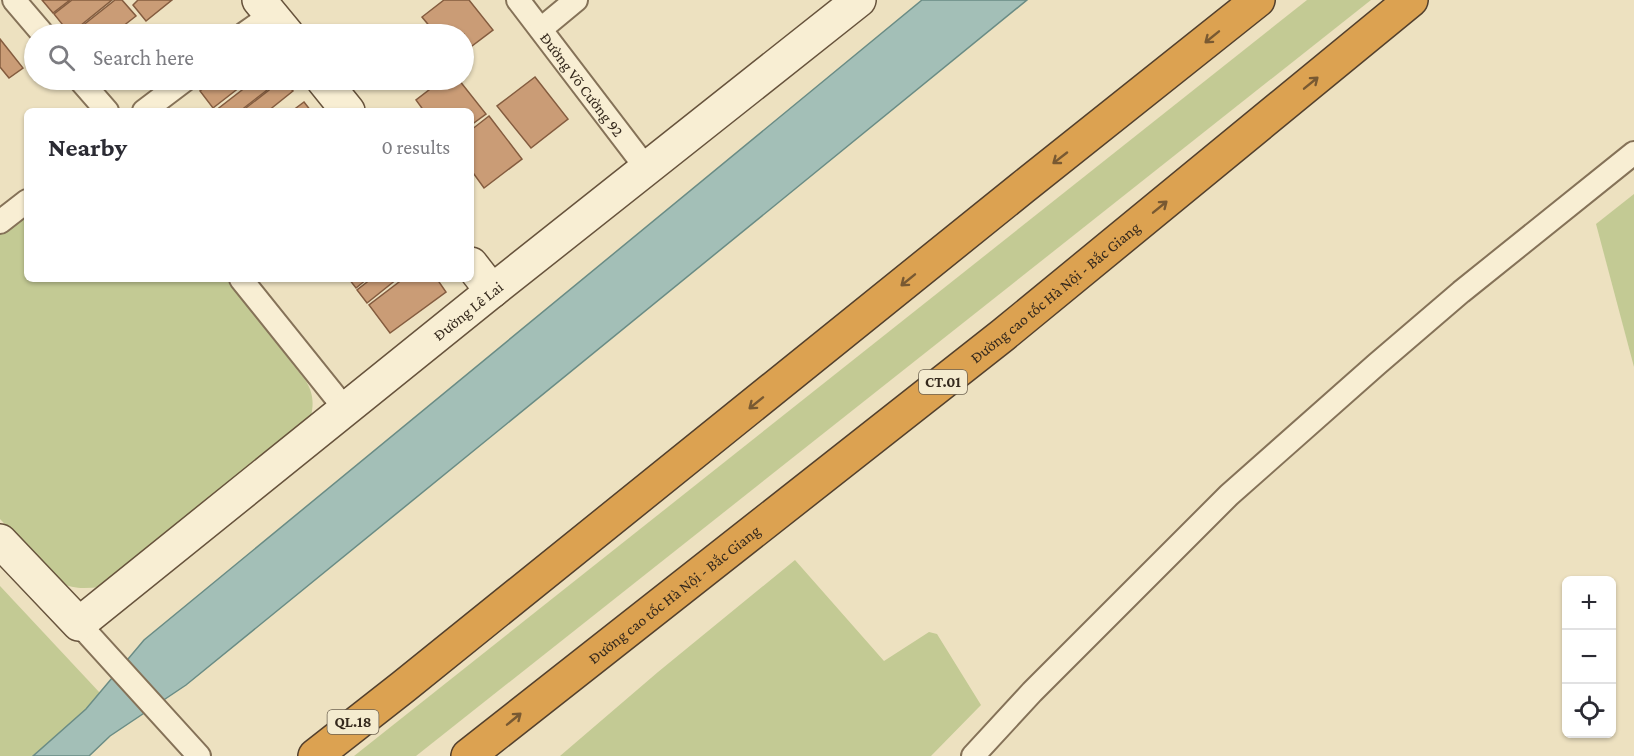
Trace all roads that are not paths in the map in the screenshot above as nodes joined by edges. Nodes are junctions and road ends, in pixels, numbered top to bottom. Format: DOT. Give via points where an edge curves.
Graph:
graph roads {
  1 [pos="14,0"];
  2 [pos="518,0"];
  3 [pos="576,0"];
  4 [pos="859,0"];
  5 [pos="1258,0"];
  6 [pos="1411,0"];
  7 [pos="34,24"];
  8 [pos="541,29"];
  9 [pos="89,90"];
  10 [pos="172,90"];
  11 [pos="331,90"];
  12 [pos="104,108"];
  13 [pos="148,108"];
  14 [pos="346,108"];
  15 [pos="1634,153"];
  16 [pos="647,169"];
  17 [pos="24,203"];
  18 [pos="0,222"];
  19 [pos="474,268"];
  20 [pos="244,282"];
  21 [pos="492,291"];
  22 [pos="1003,335"];
  23 [pos="346,410"];
  24 [pos="0,541"];
  25 [pos="80,624"];
  26 [pos="404,687"];
  27 [pos="199,756"];
  28 [pos="302,756"];
  29 [pos="315,756"];
  30 [pos="468,756"];
  31 [pos="504,756"];
  32 [pos="974,756"];
  1 -- 7 [label="street"];
  2 -- 8 [label="street, Đường Võ Cường 92"];
  3 -- 8 [label="street"];
  4 -- 16 [label="street, Đường Lê Lai"];
  5 -- 26 [label="highway, one-way"];
  22 -- 6 [label="highway, Đường cao tốc Hà Nội - Bắc Giang / CT.01, one-way"];
  8 -- 16 [label="street, Đường Võ Cường 92"];
  9 -- 12 [label="street"];
  10 -- 13 [label="street"];
  11 -- 14 [label="street"];
  15 -- 32 [label="street" via="1444,307 1229,495 1032,692"];
  16 -- 21 [label="street, Đường Lê Lai"];
  17 -- 18 [label="street"];
  19 -- 21 [label="street"];
  20 -- 23 [label="street"];
  21 -- 23 [label="street, Đường Lê Lai"];
  30 -- 22 [label="highway, Đường cao tốc Hà Nội - Bắc Giang / CT.01, one-way"];
  22 -- 31 [label="highway" via="892,439 667,627"];
  23 -- 25 [label="street, Đường Lê Lai"];
  24 -- 25 [label="street"];
  25 -- 27 [label="street"];
  26 -- 28 [label="highway, QL.18"];
  26 -- 29 [label="highway"];
}
